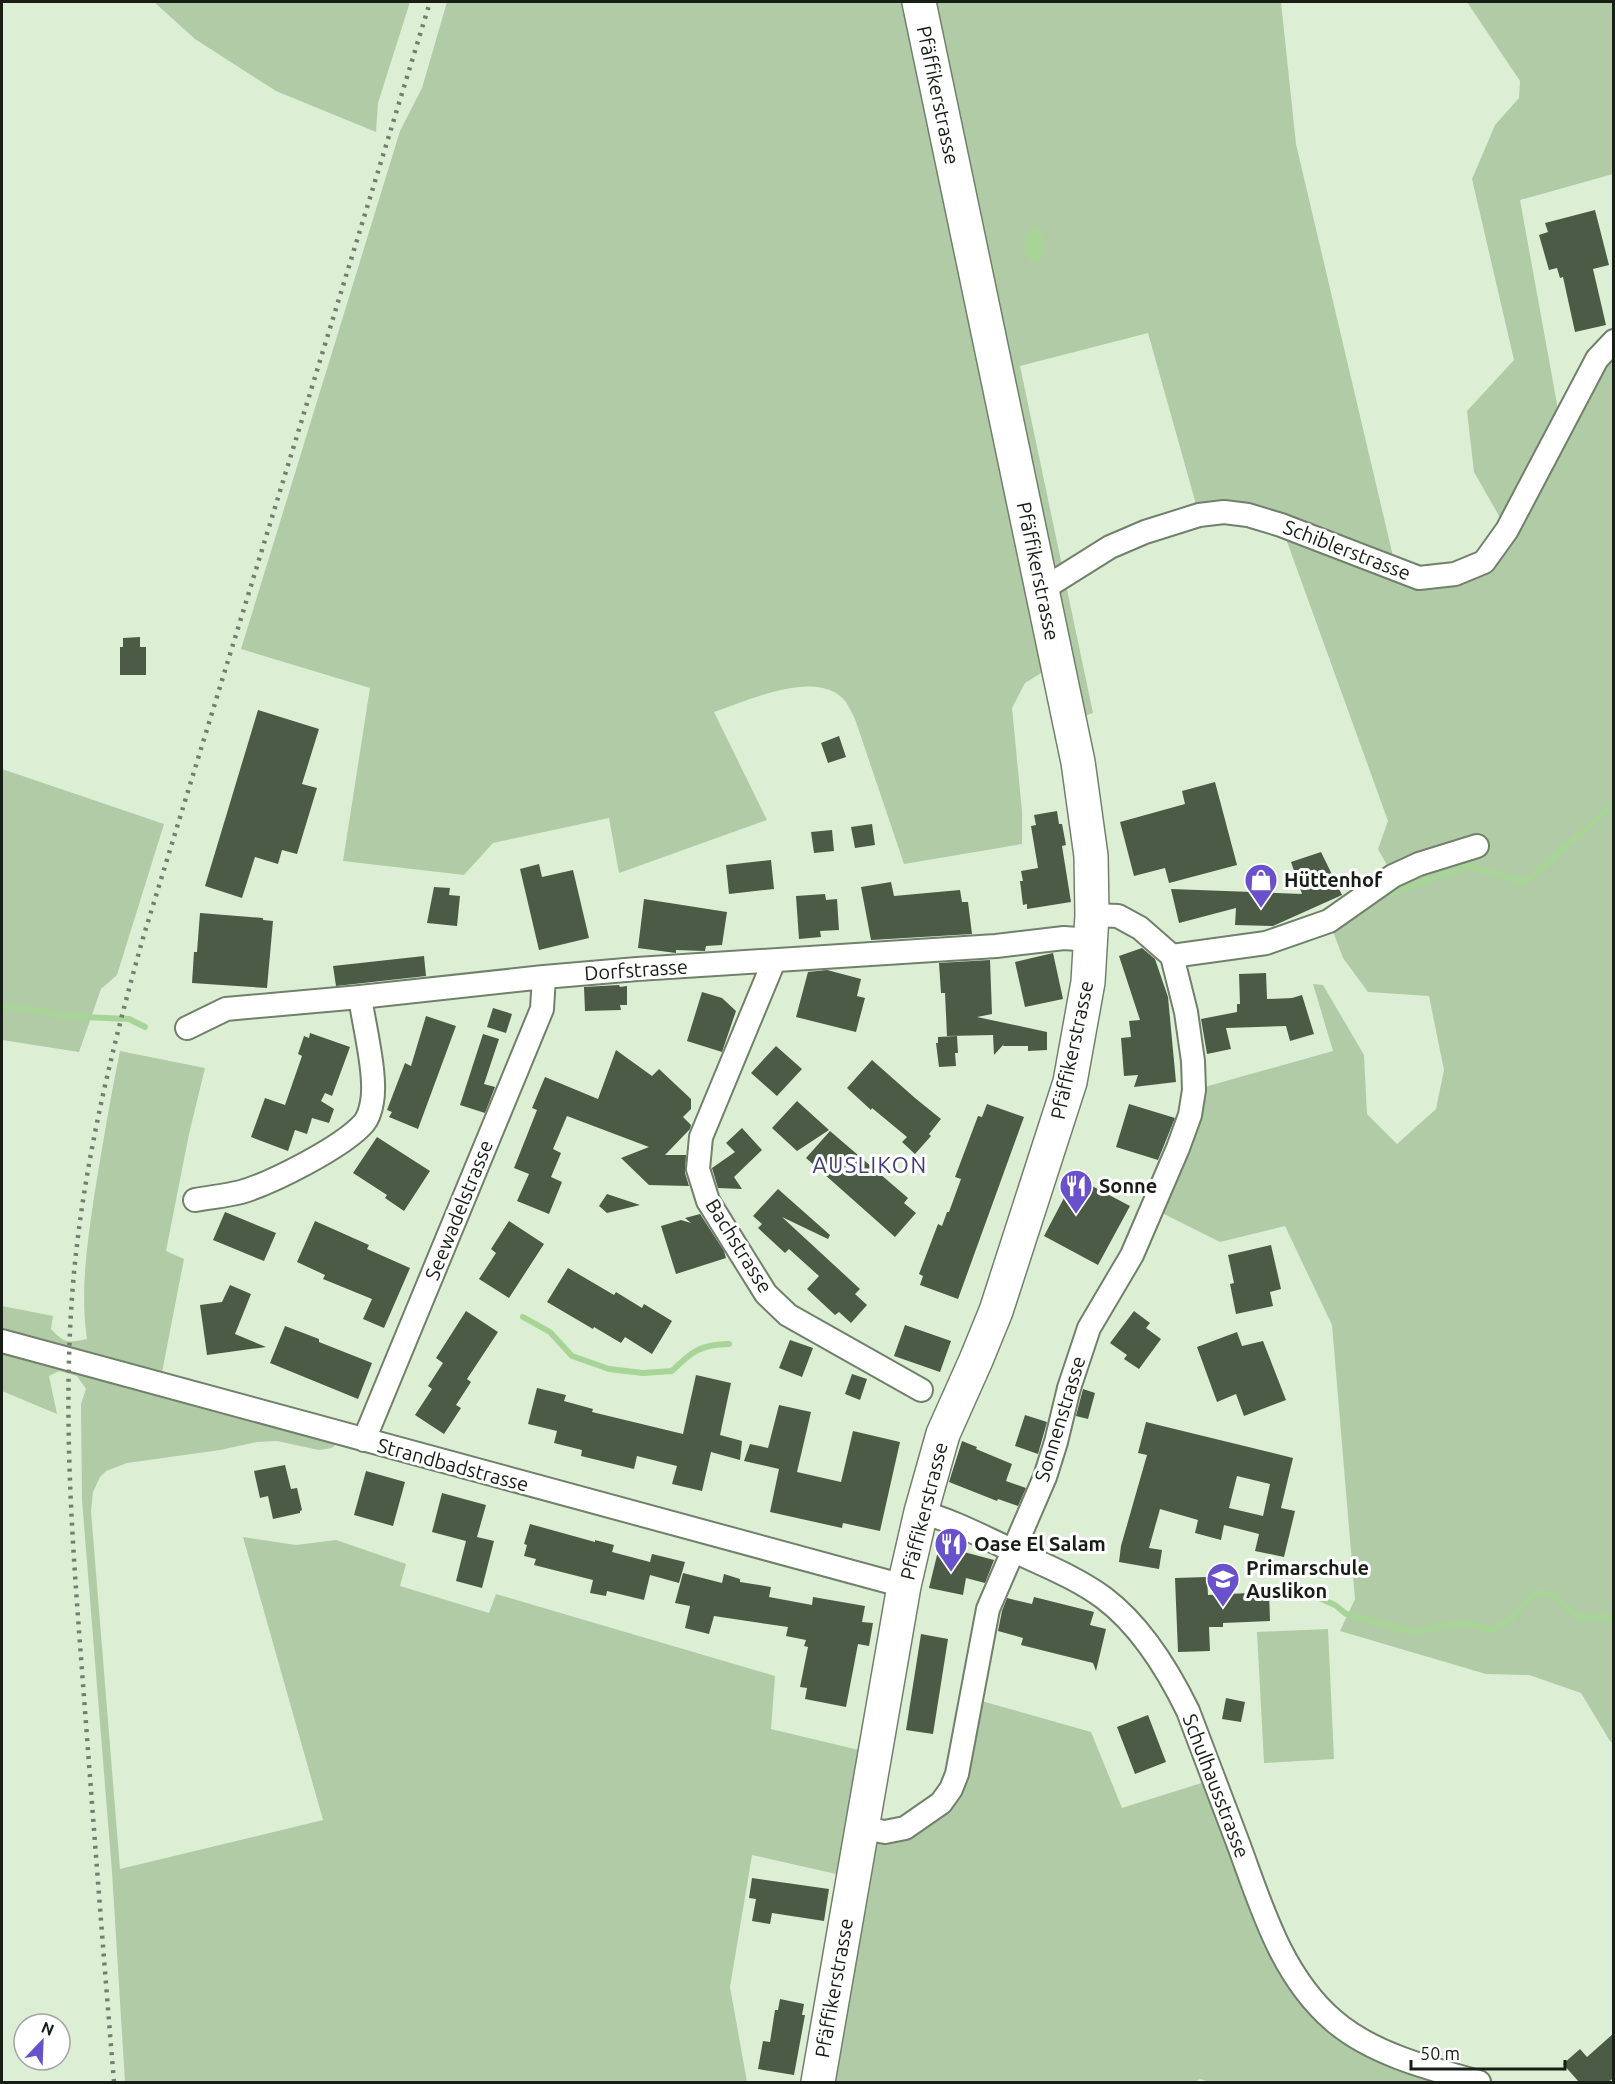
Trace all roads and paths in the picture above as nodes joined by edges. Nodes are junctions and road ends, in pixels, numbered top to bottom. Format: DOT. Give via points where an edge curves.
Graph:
graph roads {
  1 [pos="919,2"];
  2 [pos="1614,341"];
  3 [pos="1043,589"];
  4 [pos="1477,846"];
  5 [pos="1091,928"];
  6 [pos="1172,956"];
  7 [pos="774,961"];
  8 [pos="544,977"];
  9 [pos="360,997"];
  10 [pos="187,1028"];
  11 [pos="195,1200"];
  12 [pos="2,1341"];
  13 [pos="921,1390"];
  14 [pos="364,1440"];
  15 [pos="921,1512"];
  16 [pos="1013,1551"];
  17 [pos="904,1586"];
  18 [pos="862,1828"];
  19 [pos="818,2082"];
  20 [pos="1479,2082"];
  1 -- 3 [label="main road, Pfäffikerstrasse"];
  2 -- 3 [label="street, Schiblerstrasse" via="1597,359 1507,530 1484,562 1455,574 1419,578 1281,525 1248,514 1224,512 1199,515 1128,539"];
  3 -- 5 [label="main road, Pfäffikerstrasse" via="1085,805"];
  4 -- 6 [label="street" via="1394,876 1329,921 1266,943"];
  5 -- 6 [label="street, Dorfstrasse" via="1118,916 1140,928"];
  5 -- 7 [label="street, Dorfstrasse" via="1064,938 996,946"];
  5 -- 15 [label="main road, Pfäffikerstrasse" via="1083,1015 1070,1082 996,1311 953,1407"];
  6 -- 16 [label="street, Sonnenstrasse" via="1193,1061 1190,1115 1132,1255 1089,1328 1051,1458"];
  7 -- 8 [label="street, Dorfstrasse"];
  7 -- 13 [label="street, Bachstrasse" via="701,1137 698,1169 708,1201 766,1294 788,1315"];
  8 -- 9 [label="street, Dorfstrasse"];
  8 -- 14 [label="street, Seewadelstrasse" via="542,1009"];
  9 -- 10 [label="street, Dorfstrasse" via="226,1009"];
  9 -- 11 [label="street" via="373,1086 366,1121 349,1137 261,1185"];
  12 -- 14 [label="street, Strandbadstrasse"];
  14 -- 17 [label="street, Strandbadstrasse"];
  15 -- 16 [label="street, Schulhausstrasse" via="947,1519"];
  15 -- 17 [label="main road, Pfäffikerstrasse"];
  16 -- 18 [label="street, Sonnenstrasse" via="988,1609 961,1759 951,1789 941,1803 905,1828 885,1832"];
  16 -- 20 [label="street, Schulhausstrasse" via="1105,1599 1145,1641 1172,1680 1188,1711 1276,1944 1303,1987 1334,2021 1375,2047"];
  17 -- 18 [label="main road, Pfäffikerstrasse"];
  18 -- 19 [label="main road, Pfäffikerstrasse"];
}
